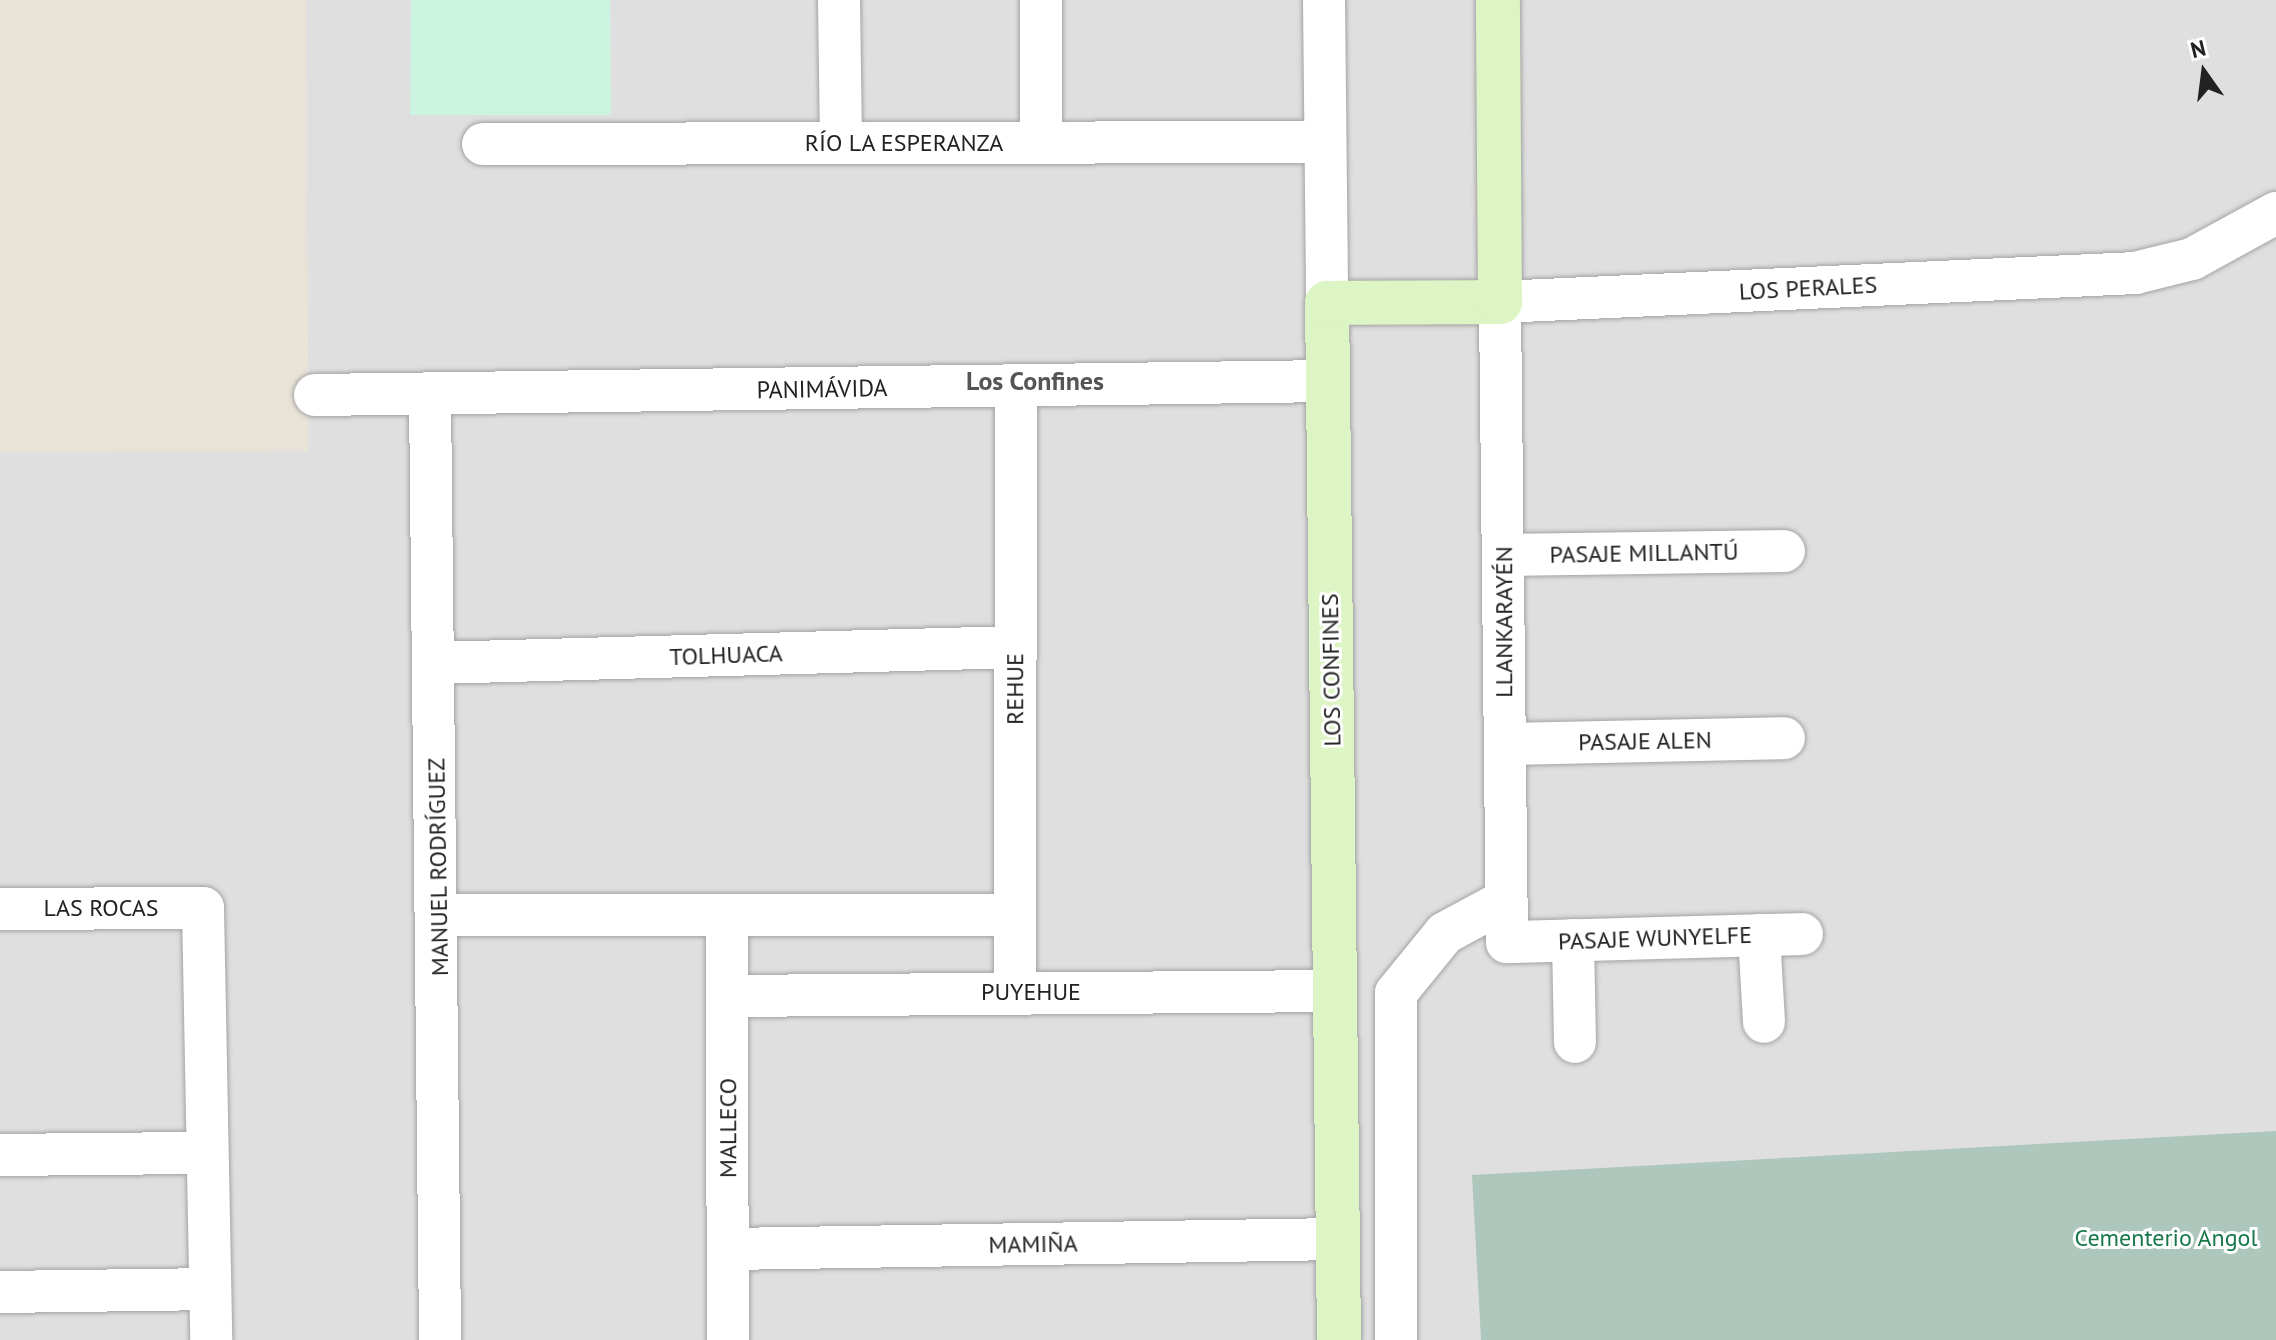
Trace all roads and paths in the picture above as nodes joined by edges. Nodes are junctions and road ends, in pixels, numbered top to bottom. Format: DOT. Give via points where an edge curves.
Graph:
graph roads {
  1 [pos="839,0"];
  2 [pos="1041,0"];
  3 [pos="1324,0"];
  4 [pos="1498,0"];
  5 [pos="1325,142"];
  6 [pos="841,143"];
  7 [pos="1041,143"];
  8 [pos="483,144"];
  9 [pos="2276,213"];
  10 [pos="1500,302"];
  11 [pos="1327,303"];
  12 [pos="1328,381"];
  13 [pos="1016,386"];
  14 [pos="430,394"];
  15 [pos="315,395"];
  16 [pos="1784,551"];
  17 [pos="1504,555"];
  18 [pos="1015,647"];
  19 [pos="436,663"];
  20 [pos="1784,738"];
  21 [pos="1505,744"];
  22 [pos="1506,900"];
  23 [pos="0,909"];
  24 [pos="439,915"];
  25 [pos="727,915"];
  26 [pos="1015,915"];
  27 [pos="1802,934"];
  28 [pos="1759,935"];
  29 [pos="1573,940"];
  30 [pos="1507,942"];
  31 [pos="1334,991"];
  32 [pos="1015,992"];
  33 [pos="728,996"];
  34 [pos="1764,1022"];
  35 [pos="1575,1042"];
  36 [pos="1336,1094"];
  37 [pos="1396,1094"];
  38 [pos="207,1153"];
  39 [pos="0,1155"];
  40 [pos="1338,1239"];
  41 [pos="729,1249"];
  42 [pos="210,1289"];
  43 [pos="0,1292"];
  44 [pos="211,1340"];
  45 [pos="440,1340"];
  46 [pos="728,1340"];
  47 [pos="1339,1340"];
  48 [pos="1396,1340"];
  1 -- 6 [label="street"];
  2 -- 7 [label="street"];
  3 -- 5 [label="street, LOS CONFINES"];
  4 -- 10 [label="street"];
  5 -- 7 [label="street, RÍO LA ESPERANZA"];
  5 -- 11 [label="street, LOS CONFINES"];
  6 -- 7 [label="street, RÍO LA ESPERANZA"];
  6 -- 8 [label="street, RÍO LA ESPERANZA"];
  9 -- 10 [label="street, LOS PERALES" via="2192,259 2135,273"];
  10 -- 11 [label="street, LOS PERALES"];
  10 -- 17 [label="street, LLANKARAYÉN"];
  11 -- 12 [label="street, LOS CONFINES"];
  12 -- 13 [label="street, PANIMÁVIDA"];
  12 -- 31 [label="street, LOS CONFINES"];
  13 -- 14 [label="street, PANIMÁVIDA"];
  13 -- 18 [label="street, REHUE"];
  14 -- 15 [label="street, PANIMÁVIDA"];
  14 -- 19 [label="street, MANUEL RODRÍGUEZ"];
  16 -- 17 [label="street, PASAJE MILLANTÚ"];
  17 -- 21 [label="street, LLANKARAYÉN"];
  18 -- 19 [label="street, TOLHUACA"];
  18 -- 26 [label="street, REHUE"];
  19 -- 24 [label="street, MANUEL RODRÍGUEZ"];
  20 -- 21 [label="street, PASAJE ALEN"];
  21 -- 22 [label="street, LLANKARAYÉN"];
  22 -- 30 [label="street, LLANKARAYÉN"];
  22 -- 37 [label="street" via="1445,933 1396,993"];
  23 -- 38 [label="street, LAS ROCAS" via="203,908"];
  24 -- 25 [label="street"];
  24 -- 45 [label="street, MANUEL RODRÍGUEZ"];
  25 -- 26 [label="street"];
  25 -- 33 [label="street, MALLECO"];
  26 -- 32 [label="street, REHUE"];
  27 -- 28 [label="street, PASAJE WUNYELFE"];
  28 -- 29 [label="street, PASAJE WUNYELFE"];
  28 -- 34 [label="street"];
  29 -- 30 [label="street, PASAJE WUNYELFE"];
  29 -- 35 [label="street"];
  31 -- 32 [label="street, PUYEHUE"];
  31 -- 36 [label="street, LOS CONFINES"];
  32 -- 33 [label="street, PUYEHUE"];
  33 -- 41 [label="street, MALLECO"];
  36 -- 37 [label="street"];
  36 -- 40 [label="street, LOS CONFINES"];
  37 -- 48 [label="street"];
  38 -- 39 [label="street"];
  38 -- 42 [label="street"];
  40 -- 41 [label="street, MAMIÑA"];
  40 -- 47 [label="street, LOS CONFINES"];
  41 -- 46 [label="street, MALLECO"];
  42 -- 43 [label="street"];
  42 -- 44 [label="street"];
}
